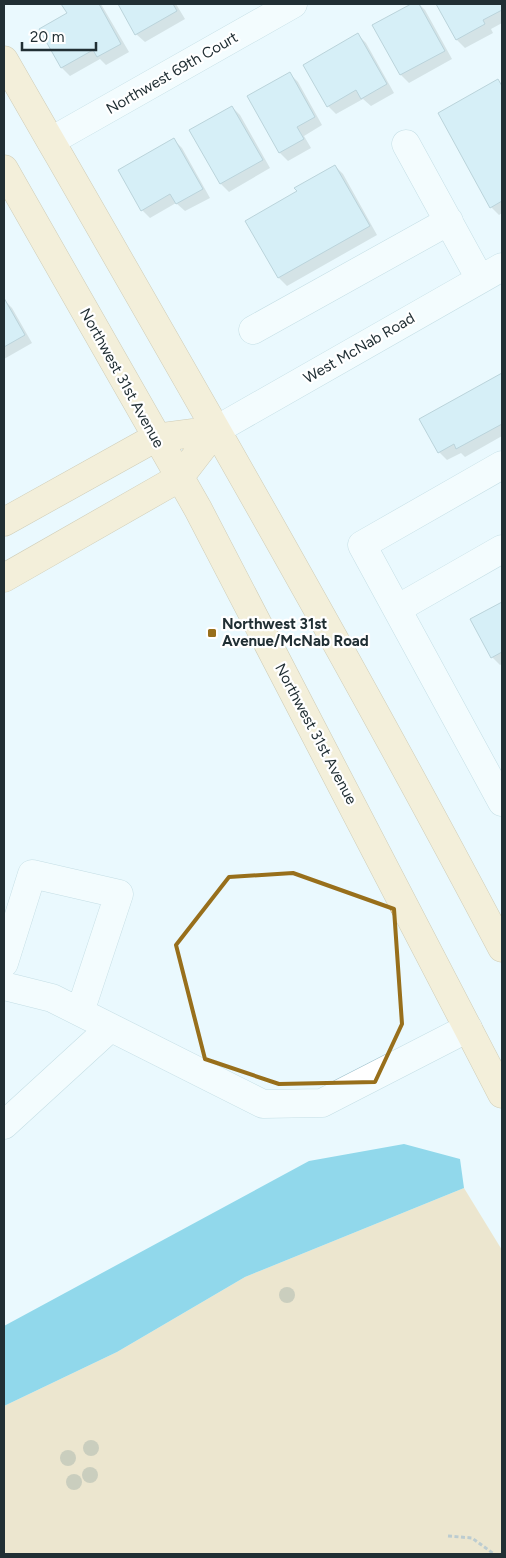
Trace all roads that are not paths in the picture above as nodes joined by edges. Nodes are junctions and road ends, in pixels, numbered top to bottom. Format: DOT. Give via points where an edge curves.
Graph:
graph roads {
  1 [pos="293,4"];
  2 [pos="4,60"];
  3 [pos="51,141"];
  4 [pos="406,144"];
  5 [pos="4,171"];
  6 [pos="449,221"];
  7 [pos="491,273"];
  8 [pos="253,330"];
  9 [pos="216,430"];
  10 [pos="155,438"];
  11 [pos="502,465"];
  12 [pos="179,478"];
  13 [pos="4,522"];
  14 [pos="502,549"];
  15 [pos="4,578"];
  16 [pos="397,609"];
  17 [pos="502,802"];
  18 [pos="502,948"];
  19 [pos="4,963"];
  20 [pos="4,986"];
  21 [pos="80,1012"];
  22 [pos="110,1028"];
  23 [pos="468,1028"];
  24 [pos="502,1094"];
  25 [pos="4,1125"];
  1 -- 3 [label="street, Northwest 69th Court"];
  2 -- 3 [label="main road"];
  3 -- 9 [label="main road"];
  4 -- 6 [label="street"];
  5 -- 10 [label="main road, Northwest 31st Avenue"];
  6 -- 7 [label="street"];
  6 -- 8 [label="street"];
  7 -- 9 [label="street, West McNab Road"];
  9 -- 10 [label="main road, West McNab Road"];
  9 -- 12 [label="main road, West McNab Road"];
  9 -- 18 [label="main road" via="244,475"];
  10 -- 12 [label="main road, Northwest 31st Avenue"];
  10 -- 13 [label="main road, West McNab Road"];
  11 -- 16 [label="street" via="362,545"];
  12 -- 15 [label="main road, West McNab Road"];
  12 -- 23 [label="main road, Northwest 31st Avenue"];
  14 -- 16 [label="street"];
  16 -- 17 [label="street"];
  19 -- 21 [label="street" via="32,874 119,894"];
  20 -- 21 [label="street" via="52,998"];
  21 -- 22 [label="street"];
  22 -- 23 [label="street" via="263,1104 322,1103"];
  22 -- 25 [label="street"];
  23 -- 24 [label="main road, Northwest 31st Avenue"];
}
